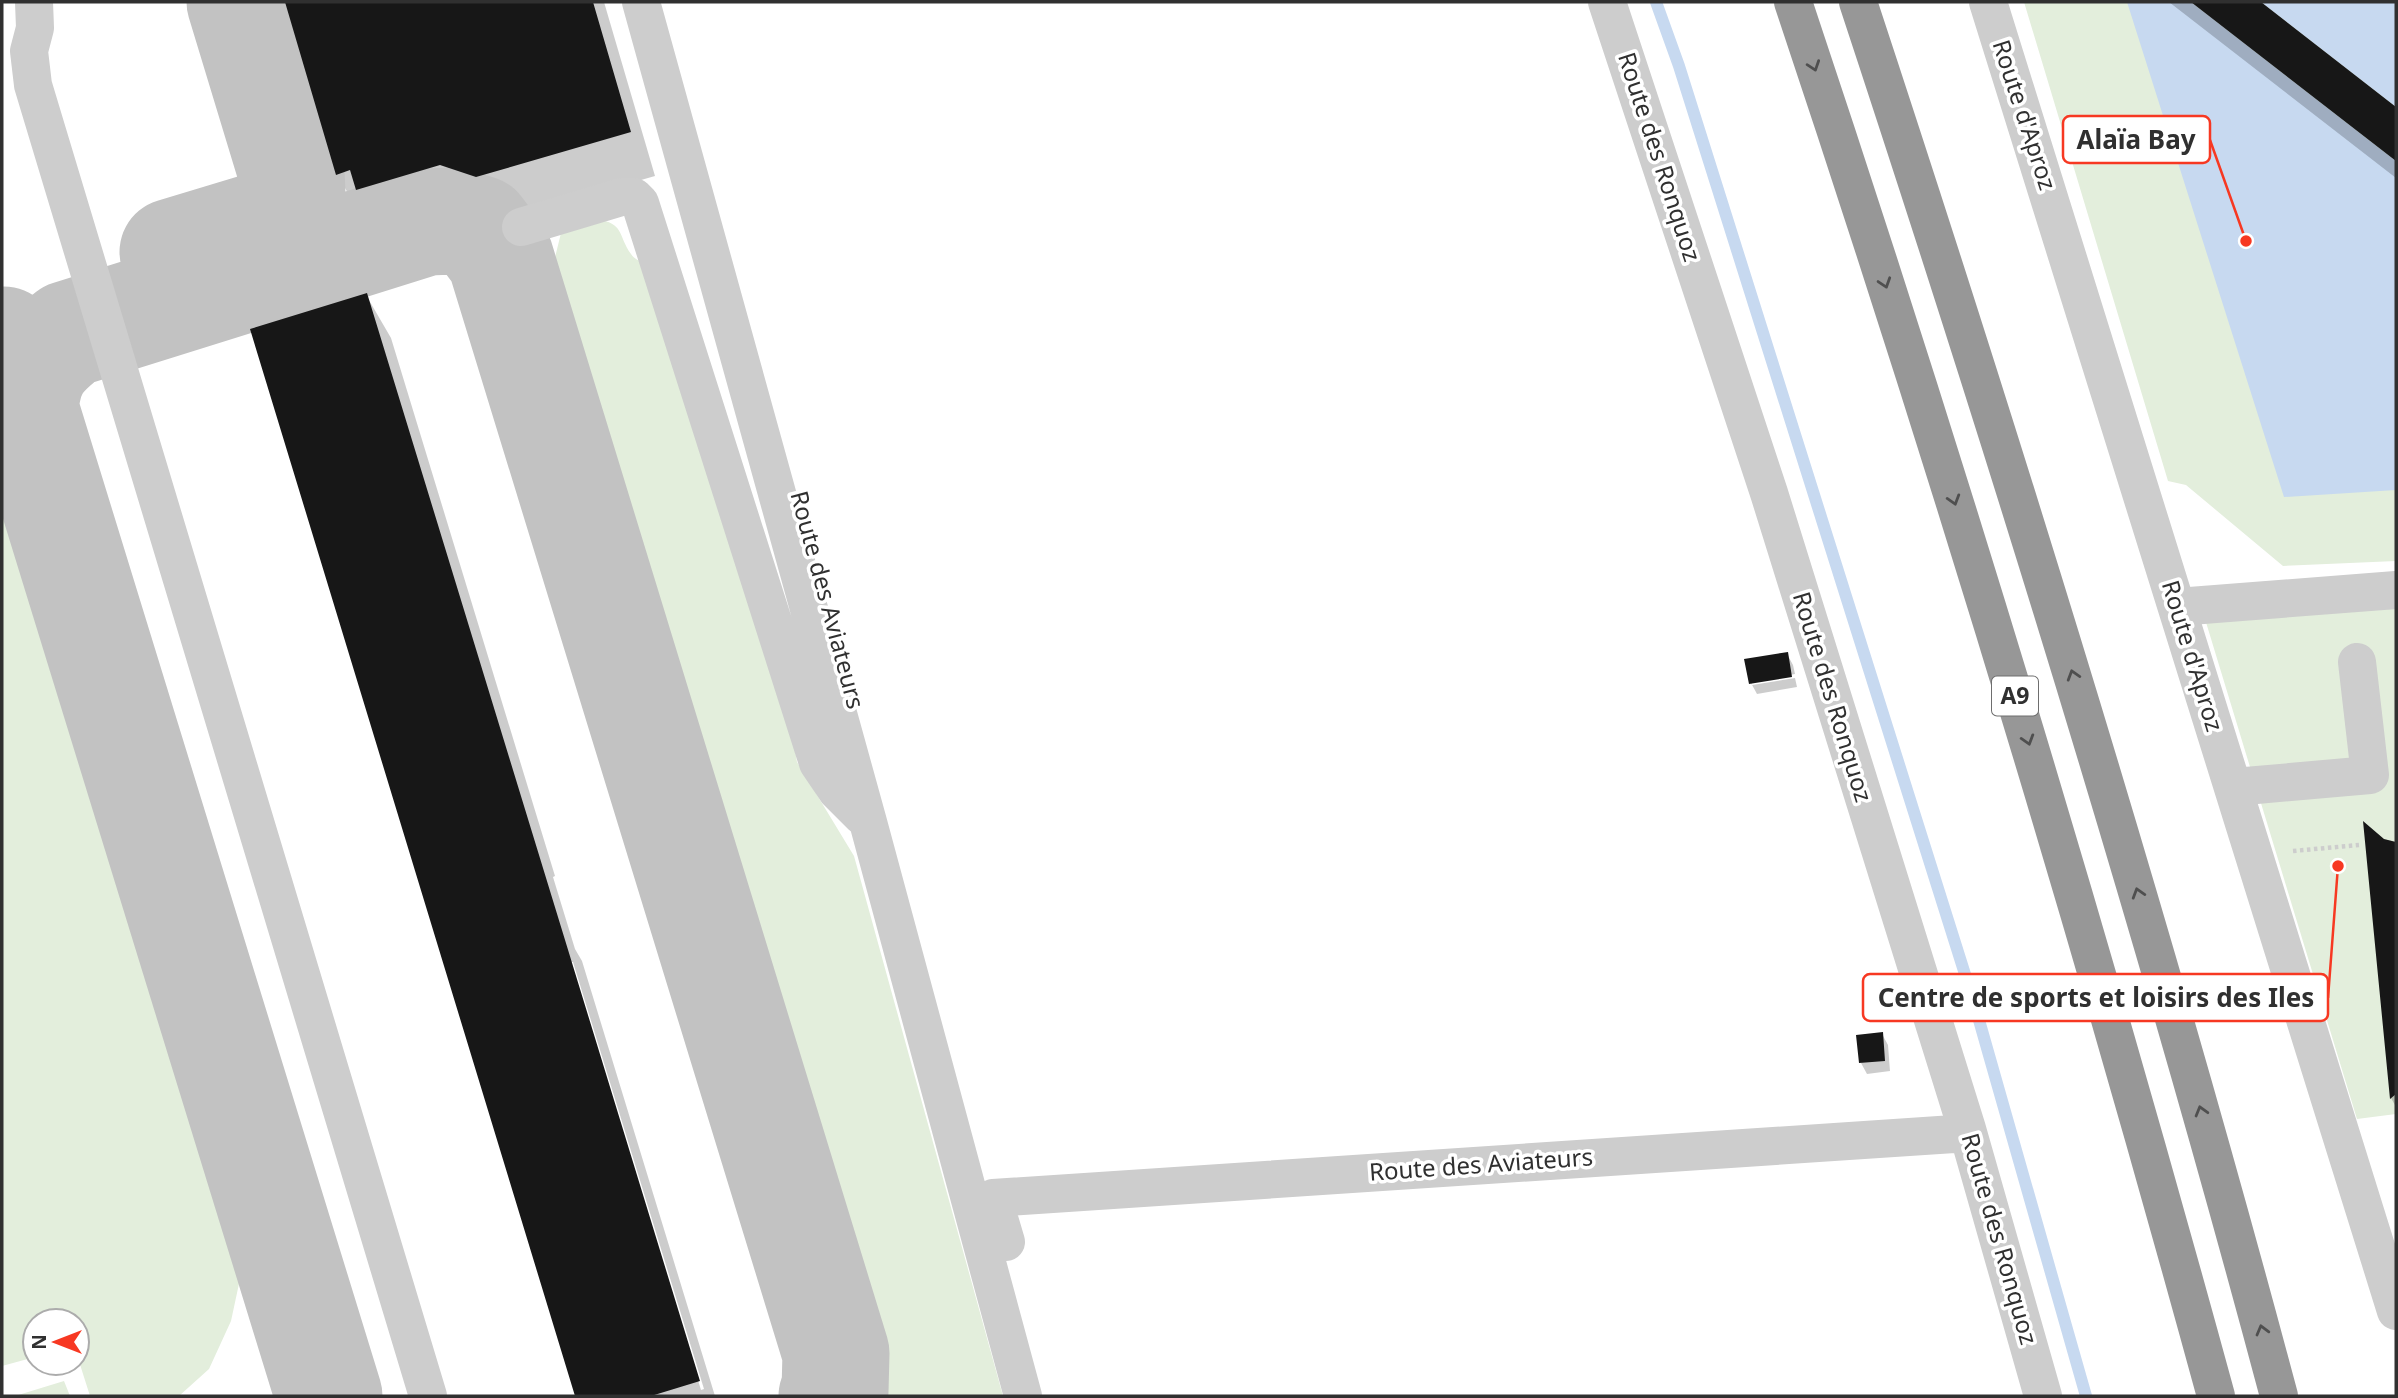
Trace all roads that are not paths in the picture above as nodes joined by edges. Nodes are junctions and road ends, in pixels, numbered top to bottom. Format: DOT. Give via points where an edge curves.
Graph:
graph roads {
  1 [pos="34,2"];
  2 [pos="641,2"];
  3 [pos="665,2"];
  4 [pos="1608,2"];
  5 [pos="1793,2"];
  6 [pos="1858,2"];
  7 [pos="1988,2"];
  8 [pos="521,227"];
  9 [pos="2396,590"];
  10 [pos="2177,607"];
  11 [pos="2357,662"];
  12 [pos="2234,787"];
  13 [pos="868,822"];
  14 [pos="1968,1129"];
  15 [pos="993,1198"];
  16 [pos="2396,1311"];
  17 [pos="428,1396"];
  18 [pos="1023,1396"];
  19 [pos="1048,1396"];
  20 [pos="2043,1396"];
  21 [pos="2216,1396"];
  22 [pos="2279,1396"];
  1 -- 17 [label="street" via="35,28 29,51 33,85"];
  2 -- 13 [label="street"];
  3 -- 15 [label="street, Route des Aviateurs"];
  4 -- 14 [label="street, Route des Ronquoz"];
  5 -- 21 [label="highway, A9, one-way" via="2009,676"];
  22 -- 6 [label="highway, A9, one-way" via="2068,658"];
  7 -- 10 [label="street, Route d'Aproz"];
  8 -- 13 [label="street" via="621,197 634,197 640,203 818,763 837,791"];
  9 -- 10 [label="street"];
  10 -- 12 [label="street, Route d'Aproz"];
  11 -- 12 [label="street" via="2370,775"];
  12 -- 16 [label="street, Route d'Aproz"];
  13 -- 18 [label="street"];
  14 -- 15 [label="street, Route des Aviateurs" via="1954,1134"];
  14 -- 20 [label="street, Route des Ronquoz"];
  15 -- 19 [label="street, Route des Aviateurs"];
}
